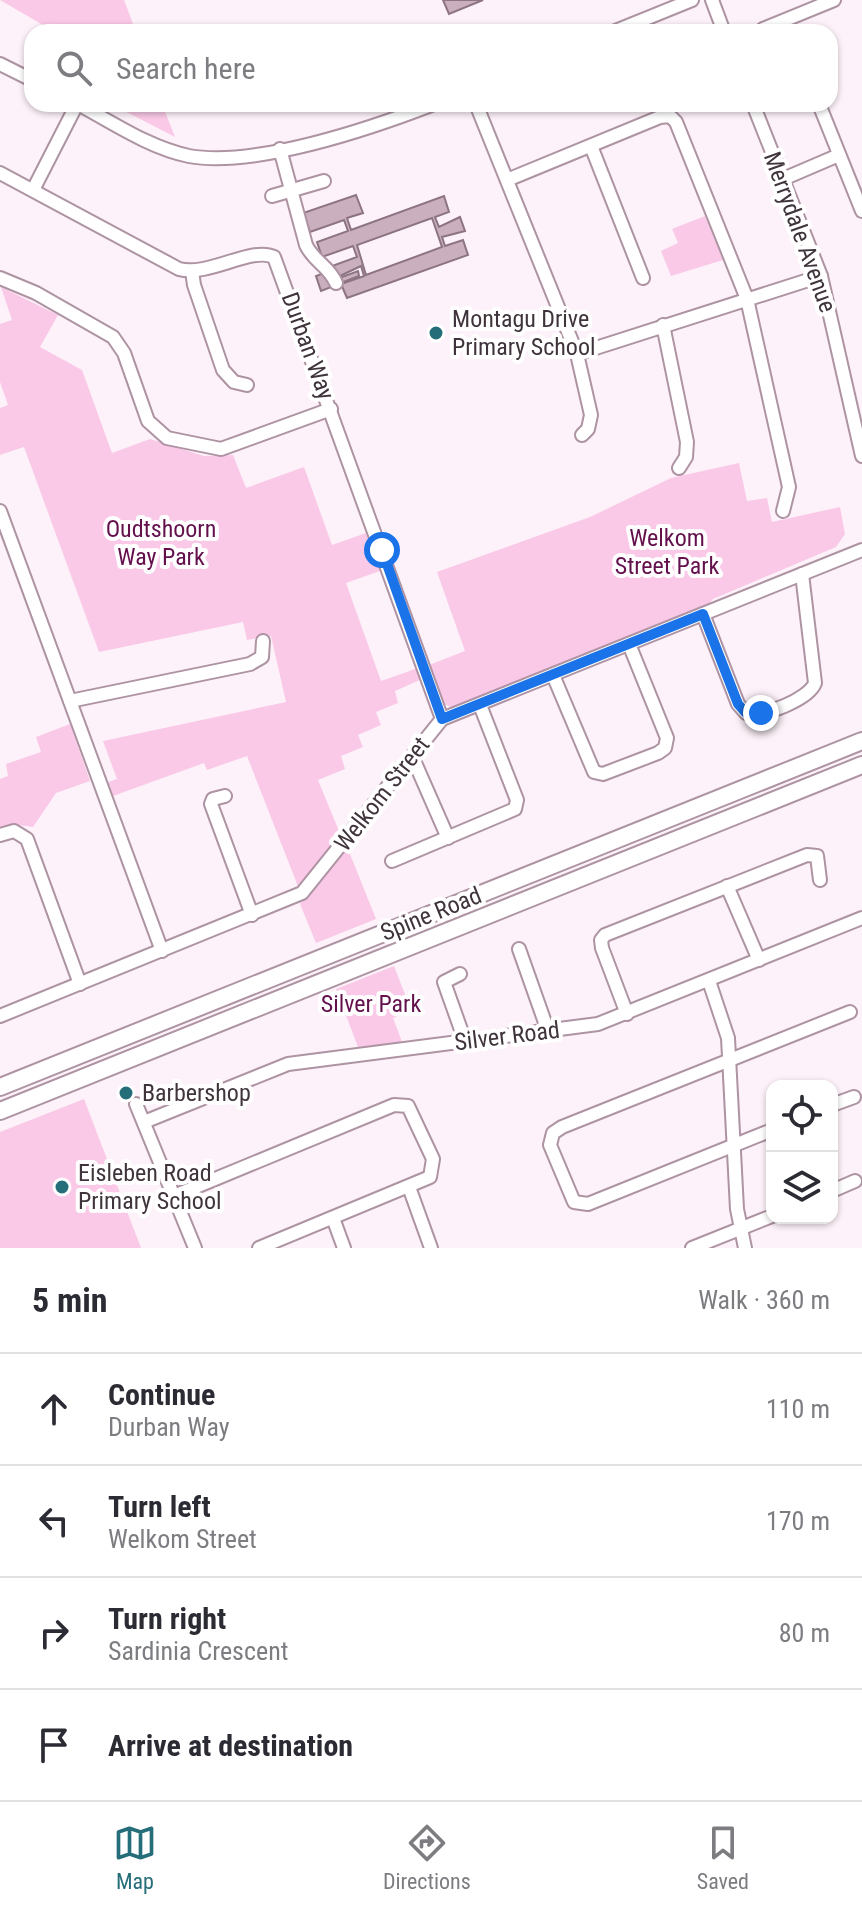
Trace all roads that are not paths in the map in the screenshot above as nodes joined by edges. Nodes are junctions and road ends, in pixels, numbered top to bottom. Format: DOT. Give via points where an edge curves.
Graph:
graph roads {
  1 [pos="692,0"];
  2 [pos="834,0"];
  3 [pos="712,2"];
  4 [pos="633,24"];
  5 [pos="721,24"];
  6 [pos="792,24"];
  7 [pos="0,64"];
  8 [pos="24,76"];
  9 [pos="73,112"];
  10 [pos="92,112"];
  11 [pos="407,112"];
  12 [pos="479,112"];
  13 [pos="756,112"];
  14 [pos="822,112"];
  15 [pos="591,146"];
  16 [pos="280,149"];
  17 [pos="839,155"];
  18 [pos="0,173"];
  19 [pos="783,179"];
  20 [pos="507,180"];
  21 [pos="324,181"];
  22 [pos="33,190"];
  23 [pos="292,191"];
  24 [pos="272,196"];
  25 [pos="862,211"];
  26 [pos="192,271"];
  27 [pos="821,276"];
  28 [pos="0,278"];
  29 [pos="643,278"];
  30 [pos="336,283"];
  31 [pos="747,299"];
  32 [pos="663,325"];
  33 [pos="577,354"];
  34 [pos="247,385"];
  35 [pos="862,389"];
  36 [pos="848,394"];
  37 [pos="331,409"];
  38 [pos="582,435"];
  39 [pos="862,456"];
  40 [pos="679,468"];
  41 [pos="0,511"];
  42 [pos="783,511"];
  43 [pos="3,527"];
  44 [pos="862,550"];
  45 [pos="802,574"];
  46 [pos="703,614"];
  47 [pos="263,641"];
  48 [pos="629,644"];
  49 [pos="553,675"];
  50 [pos="70,701"];
  51 [pos="480,705"];
  52 [pos="442,719"];
  53 [pos="862,741"];
  54 [pos="412,756"];
  55 [pos="862,765"];
  56 [pos="225,796"];
  57 [pos="0,835"];
  58 [pos="448,838"];
  59 [pos="392,861"];
  60 [pos="820,880"];
  61 [pos="727,886"];
  62 [pos="252,915"];
  63 [pos="862,918"];
  64 [pos="519,949"];
  65 [pos="162,951"];
  66 [pos="759,960"];
  67 [pos="460,974"];
  68 [pos="709,981"];
  69 [pos="80,984"];
  70 [pos="850,1012"];
  71 [pos="627,1014"];
  72 [pos="0,1016"];
  73 [pos="548,1031"];
  74 [pos="465,1041"];
  75 [pos="729,1059"];
  76 [pos="0,1087"];
  77 [pos="854,1097"];
  78 [pos="838,1103"];
  79 [pos="136,1104"];
  80 [pos="0,1111"];
  81 [pos="144,1122"];
  82 [pos="766,1132"];
  83 [pos="733,1145"];
  84 [pos="855,1181"];
  85 [pos="409,1187"];
  86 [pos="838,1188"];
  87 [pos="174,1196"];
  88 [pos="333,1218"];
  89 [pos="766,1218"];
  90 [pos="739,1229"];
  91 [pos="195,1248"];
  92 [pos="259,1248"];
  93 [pos="344,1248"];
  94 [pos="431,1248"];
  95 [pos="692,1248"];
  96 [pos="745,1248"];
  1 -- 4 [label="street"];
  2 -- 6 [label="street"];
  3 -- 5 [label="street"];
  7 -- 8 [label="street"];
  9 -- 22 [label="street"];
  10 -- 16 [label="street" via="188,156 232,158"];
  11 -- 16 [label="street"];
  12 -- 20 [label="street"];
  13 -- 19 [label="street, Merrydale Avenue"];
  14 -- 17 [label="street"];
  15 -- 20 [label="street"];
  15 -- 29 [label="street"];
  15 -- 31 [label="street" via="670,116 680,128"];
  16 -- 23 [label="street"];
  17 -- 19 [label="street"];
  17 -- 25 [label="street"];
  18 -- 22 [label="street"];
  19 -- 27 [label="street, Merrydale Avenue"];
  20 -- 33 [label="street"];
  21 -- 23 [label="street"];
  22 -- 26 [label="street" via="179,269"];
  23 -- 24 [label="street"];
  23 -- 30 [label="street" via="310,253 331,270"];
  26 -- 34 [label="street" via="223,370 234,382"];
  26 -- 37 [label="street, Durban Way" via="257,255 274,257"];
  27 -- 31 [label="street"];
  27 -- 36 [label="street, Merrydale Avenue"];
  28 -- 37 [label="street" via="24,286 113,337 148,421 167,438 221,449"];
  31 -- 32 [label="street"];
  31 -- 42 [label="street" via="789,487"];
  32 -- 33 [label="street"];
  32 -- 40 [label="street" via="687,442"];
  33 -- 38 [label="street" via="591,415"];
  35 -- 36 [label="street"];
  36 -- 39 [label="street, Merrydale Avenue"];
  37 -- 52 [label="street, Durban Way"];
  41 -- 43 [label="street"];
  43 -- 50 [label="street"];
  44 -- 45 [label="street, Welkom Street"];
  45 -- 46 [label="street, Welkom Street"];
  45 -- 46 [label="street" via="815,683 810,692 784,704 756,714 742,710"];
  46 -- 48 [label="street, Welkom Street"];
  47 -- 50 [label="street" via="262,657 250,664"];
  48 -- 49 [label="street, Welkom Street"];
  48 -- 49 [label="street" via="667,738 658,753 603,774 594,772"];
  49 -- 51 [label="street, Welkom Street"];
  50 -- 65 [label="street"];
  51 -- 52 [label="street, Welkom Street"];
  51 -- 58 [label="street" via="517,803 510,813"];
  52 -- 54 [label="street, Welkom Street"];
  53 -- 76 [label="main road, Spine Road"];
  54 -- 58 [label="street"];
  54 -- 62 [label="street, Welkom Street" via="308,888"];
  55 -- 80 [label="main road, Spine Road"];
  56 -- 62 [label="street" via="211,804"];
  57 -- 69 [label="street" via="14,831 27,839"];
  58 -- 59 [label="street"];
  60 -- 61 [label="street" via="813,854"];
  61 -- 66 [label="street"];
  61 -- 71 [label="street" via="602,938"];
  62 -- 65 [label="street, Welkom Street"];
  63 -- 66 [label="street, Silver Road"];
  64 -- 73 [label="street"];
  65 -- 69 [label="street, Welkom Street"];
  66 -- 68 [label="street, Silver Road"];
  67 -- 74 [label="street" via="444,982"];
  68 -- 71 [label="street, Silver Road"];
  68 -- 75 [label="street" via="726,1027"];
  69 -- 72 [label="street, Welkom Street"];
  70 -- 75 [label="street"];
  71 -- 73 [label="street, Silver Road"];
  73 -- 74 [label="street, Silver Road"];
  74 -- 81 [label="street, Silver Road" via="288,1064"];
  75 -- 83 [label="street"];
  75 -- 83 [label="street" via="562,1127 553,1133 550,1145 574,1202 580,1204"];
  77 -- 78 [label="street"];
  79 -- 81 [label="street"];
  81 -- 87 [label="street"];
  82 -- 83 [label="street"];
  83 -- 90 [label="street"];
  84 -- 86 [label="street"];
  85 -- 87 [label="street" via="430,1177 435,1166 412,1112 400,1104"];
  85 -- 88 [label="street"];
  85 -- 94 [label="street"];
  87 -- 91 [label="street"];
  88 -- 92 [label="street"];
  88 -- 93 [label="street"];
  89 -- 90 [label="street"];
  90 -- 95 [label="street"];
  90 -- 96 [label="street"];
}
